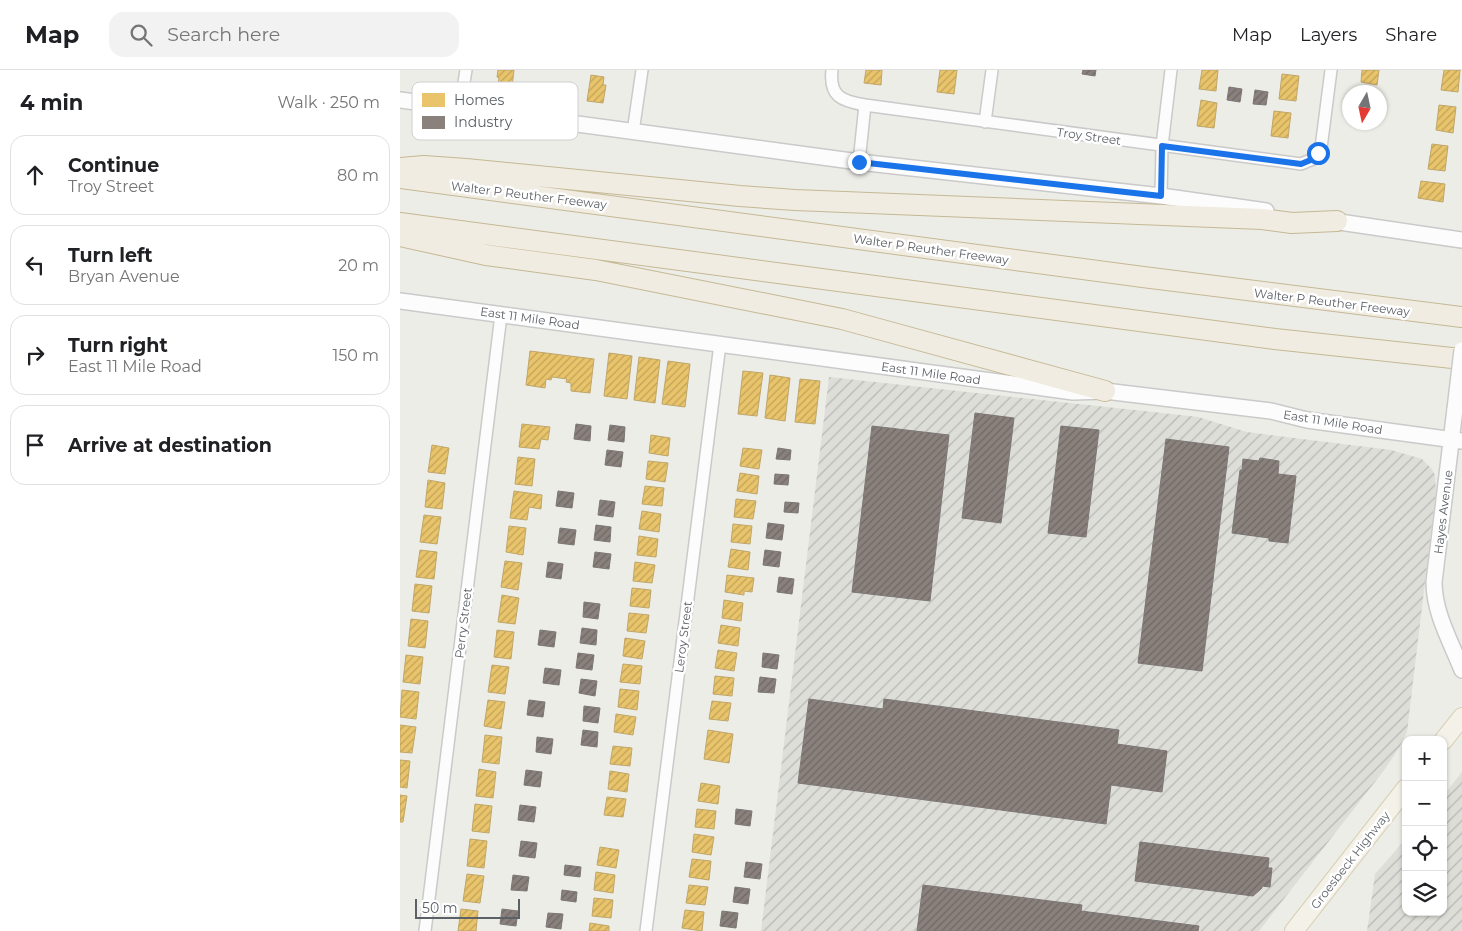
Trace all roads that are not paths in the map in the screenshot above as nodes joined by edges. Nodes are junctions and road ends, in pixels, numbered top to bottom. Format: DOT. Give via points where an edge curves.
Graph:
graph roads {
  1 [pos="642,70"];
  2 [pos="832,70"];
  3 [pos="992,70"];
  4 [pos="1171,70"];
  5 [pos="1332,70"];
  6 [pos="865,105"];
  7 [pos="985,122"];
  8 [pos="578,124"];
  9 [pos="633,132"];
  10 [pos="1162,146"];
  11 [pos="859,162"];
  12 [pos="400,168"];
  13 [pos="400,178"];
  14 [pos="1161,196"];
  15 [pos="1337,221"];
  16 [pos="400,223"];
  17 [pos="400,236"];
  18 [pos="1462,240"];
  19 [pos="400,301"];
  20 [pos="501,315"];
  21 [pos="1462,317"];
  22 [pos="720,344"];
  23 [pos="1462,350"];
  24 [pos="1462,359"];
  25 [pos="1105,391"];
  26 [pos="1457,440"];
  27 [pos="1462,670"];
  28 [pos="1462,717"];
  29 [pos="1447,736"];
  30 [pos="1402,793"];
  31 [pos="424,931"];
  32 [pos="646,931"];
  33 [pos="1294,931"];
  1 -- 9 [label="street"];
  2 -- 6 [label="street, Troy Street" via="831,86 835,93 842,99"];
  3 -- 7 [label="street"];
  4 -- 10 [label="street"];
  5 -- 10 [label="street, Troy Street" via="1321,148 1313,159 1295,163"];
  6 -- 7 [label="street, Troy Street"];
  6 -- 11 [label="street"];
  7 -- 10 [label="street, Troy Street"];
  8 -- 9 [label="main road"];
  9 -- 11 [label="main road"];
  10 -- 14 [label="street"];
  11 -- 14 [label="main road"];
  12 -- 15 [label="highway" via="466,169 795,200 1292,223"];
  13 -- 21 [label="highway, Walter P Reuther Freeway" via="1143,278"];
  14 -- 15 [label="main road"];
  15 -- 18 [label="main road"];
  16 -- 24 [label="highway" via="1255,336"];
  17 -- 25 [label="highway" via="486,255 596,270 842,319"];
  19 -- 20 [label="main road, East 11 Mile Road"];
  20 -- 22 [label="main road, East 11 Mile Road"];
  20 -- 31 [label="street, Perry Street"];
  22 -- 25 [label="main road, East 11 Mile Road" via="1073,392"];
  22 -- 32 [label="street, Leroy Street"];
  23 -- 26 [label="main road, Hayes Avenue, bridge" via="1455,409"];
  25 -- 26 [label="main road, East 11 Mile Road"];
  26 -- 27 [label="main road, Hayes Avenue" via="1434,595"];
  28 -- 29 [label="main road"];
  30 -- 33 [label="main road, Groesbeck Highway"];
}
